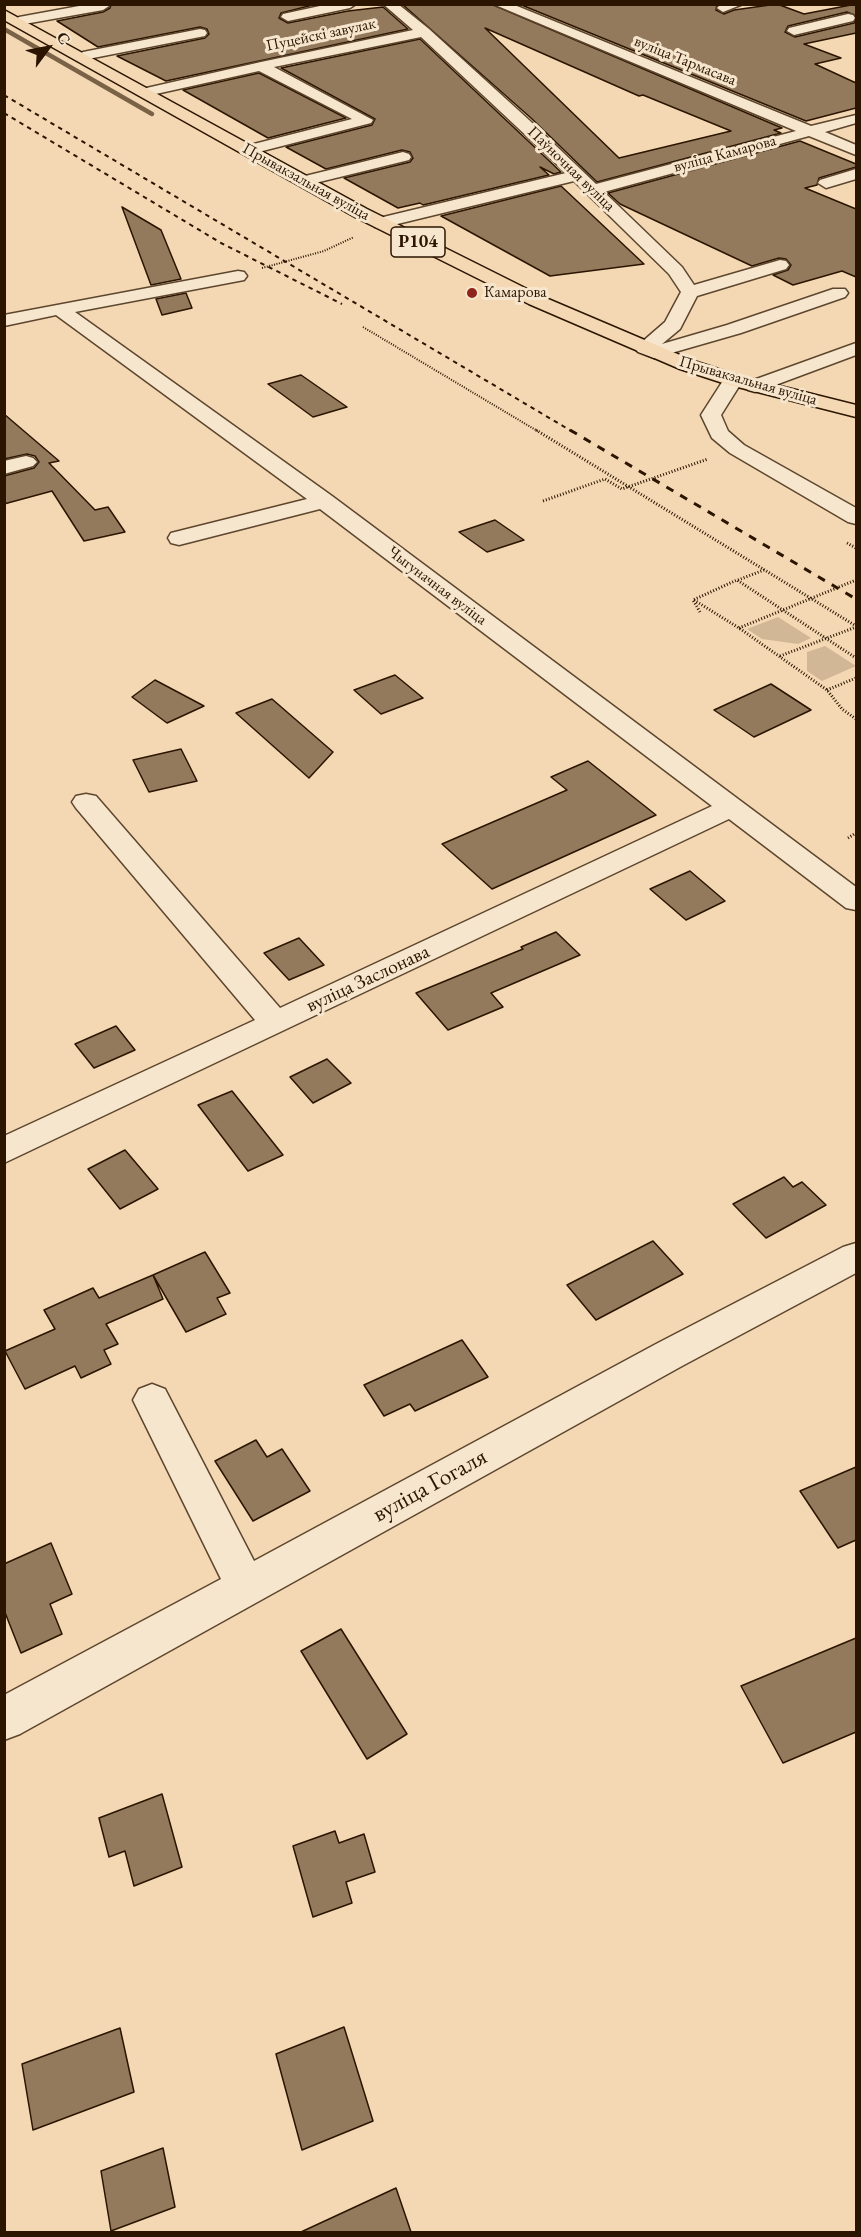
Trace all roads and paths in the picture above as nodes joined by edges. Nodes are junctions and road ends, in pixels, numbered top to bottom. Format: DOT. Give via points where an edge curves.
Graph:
graph roads {
  1 [pos="350,4"];
  2 [pos="389,4"];
  3 [pos="499,4"];
  4 [pos="103,6"];
  5 [pos="822,9"];
  6 [pos="12,17"];
  7 [pos="288,17"];
  8 [pos="852,20"];
  9 [pos="794,31"];
  10 [pos="424,32"];
  11 [pos="200,33"];
  12 [pos="83,56"];
  13 [pos="261,66"];
  14 [pos="147,92"];
  15 [pos="856,119"];
  16 [pos="810,132"];
  17 [pos="247,150"];
  18 [pos="856,150"];
  19 [pos="403,157"];
  20 [pos="856,174"];
  21 [pos="578,175"];
  22 [pos="303,181"];
  23 [pos="826,183"];
  24 [pos="594,190"];
  25 [pos="381,222"];
  26 [pos="780,265"];
  27 [pos="238,276"];
  28 [pos="690,292"];
  29 [pos="839,293"];
  30 [pos="59,309"];
  31 [pos="4,321"];
  32 [pos="363,327"];
  33 [pos="856,349"];
  34 [pos="649,350"];
  35 [pos="733,380"];
  36 [pos="755,386"];
  37 [pos="856,411"];
  38 [pos="737,449"];
  39 [pos="26,462"];
  40 [pos="4,468"];
  41 [pos="630,486"];
  42 [pos="324,501"];
  43 [pos="543,501"];
  44 [pos="856,517"];
  45 [pos="178,538"];
  46 [pos="765,570"];
  47 [pos="737,580"];
  48 [pos="856,580"];
  49 [pos="693,600"];
  50 [pos="700,612"];
  51 [pos="856,626"];
  52 [pos="739,628"];
  53 [pos="826,639"];
  54 [pos="779,656"];
  55 [pos="856,658"];
  56 [pos="856,678"];
  57 [pos="827,690"];
  58 [pos="856,719"];
  59 [pos="87,802"];
  60 [pos="731,808"];
  61 [pos="856,833"];
  62 [pos="848,838"];
  63 [pos="856,901"];
  64 [pos="274,1022"];
  65 [pos="4,1151"];
  66 [pos="856,1257"];
  67 [pos="152,1400"];
  68 [pos="246,1587"];
  69 [pos="4,1719"];
  1 -- 7 [label="street"];
  2 -- 10 [label="street, Паўночная вуліца"];
  3 -- 16 [label="street, вуліца Тармасава"];
  4 -- 6 [label="street"];
  5 -- 8 [label="street"];
  6 -- 12 [label="main road, Прывакзальная вуліца / Р104"];
  8 -- 9 [label="street"];
  10 -- 13 [label="street, Пуцейскі завулак"];
  10 -- 21 [label="street, Паўночная вуліца"];
  11 -- 12 [label="street"];
  12 -- 14 [label="main road, Прывакзальная вуліца / Р104"];
  13 -- 14 [label="street, Пуцейскі завулак"];
  13 -- 17 [label="street, Пуцейскі завулак" via="366,120"];
  14 -- 17 [label="main road, Прывакзальная вуліца / Р104"];
  15 -- 16 [label="street, вуліца Камарова"];
  16 -- 18 [label="street, вуліца Тармасава"];
  16 -- 24 [label="street, вуліца Камарова"];
  17 -- 22 [label="main road, Прывакзальная вуліца / Р104"];
  19 -- 22 [label="street"];
  20 -- 23 [label="street"];
  21 -- 24 [label="street, Паўночная вуліца"];
  21 -- 25 [label="street"];
  22 -- 25 [label="main road, Прывакзальная вуліца / Р104"];
  24 -- 28 [label="street, Паўночная вуліца" via="676,271"];
  25 -- 27 [label="path" via="324,251"];
  25 -- 34 [label="main road, Прывакзальная вуліца / Р104" via="536,300"];
  26 -- 28 [label="street"];
  27 -- 30 [label="street"];
  28 -- 34 [label="street" via="673,325"];
  29 -- 34 [label="street" via="734,329"];
  30 -- 31 [label="street"];
  30 -- 42 [label="street, Чыгуначная вуліца"];
  32 -- 41 [label="path"];
  33 -- 36 [label="street"];
  34 -- 35 [label="main road, Прывакзальная вуліца / Р104"];
  35 -- 36 [label="main road, Прывакзальная вуліца / Р104"];
  35 -- 38 [label="street" via="711,415 719,434"];
  36 -- 37 [label="main road, Прывакзальная вуліца / Р104"];
  38 -- 41 [label="path"];
  38 -- 44 [label="street"];
  39 -- 40 [label="street"];
  41 -- 43 [label="path" via="622,489 605,479"];
  41 -- 46 [label="path"];
  42 -- 45 [label="street"];
  42 -- 60 [label="street, Чыгуначная вуліца"];
  46 -- 47 [label="path"];
  46 -- 51 [label="path"];
  47 -- 49 [label="path"];
  47 -- 53 [label="path"];
  48 -- 52 [label="path, bridge"];
  49 -- 50 [label="path"];
  49 -- 52 [label="path"];
  51 -- 53 [label="path"];
  52 -- 54 [label="path"];
  53 -- 54 [label="path"];
  53 -- 55 [label="path"];
  54 -- 57 [label="path"];
  56 -- 57 [label="path"];
  57 -- 58 [label="path"];
  59 -- 64 [label="street"];
  60 -- 63 [label="street, Чыгуначная вуліца"];
  60 -- 64 [label="street, вуліца Заслонава"];
  61 -- 62 [label="path"];
  64 -- 65 [label="street, вуліца Заслонава"];
  66 -- 68 [label="street, вуліца Гогаля"];
  67 -- 68 [label="street"];
  68 -- 69 [label="street, вуліца Гогаля"];
}
